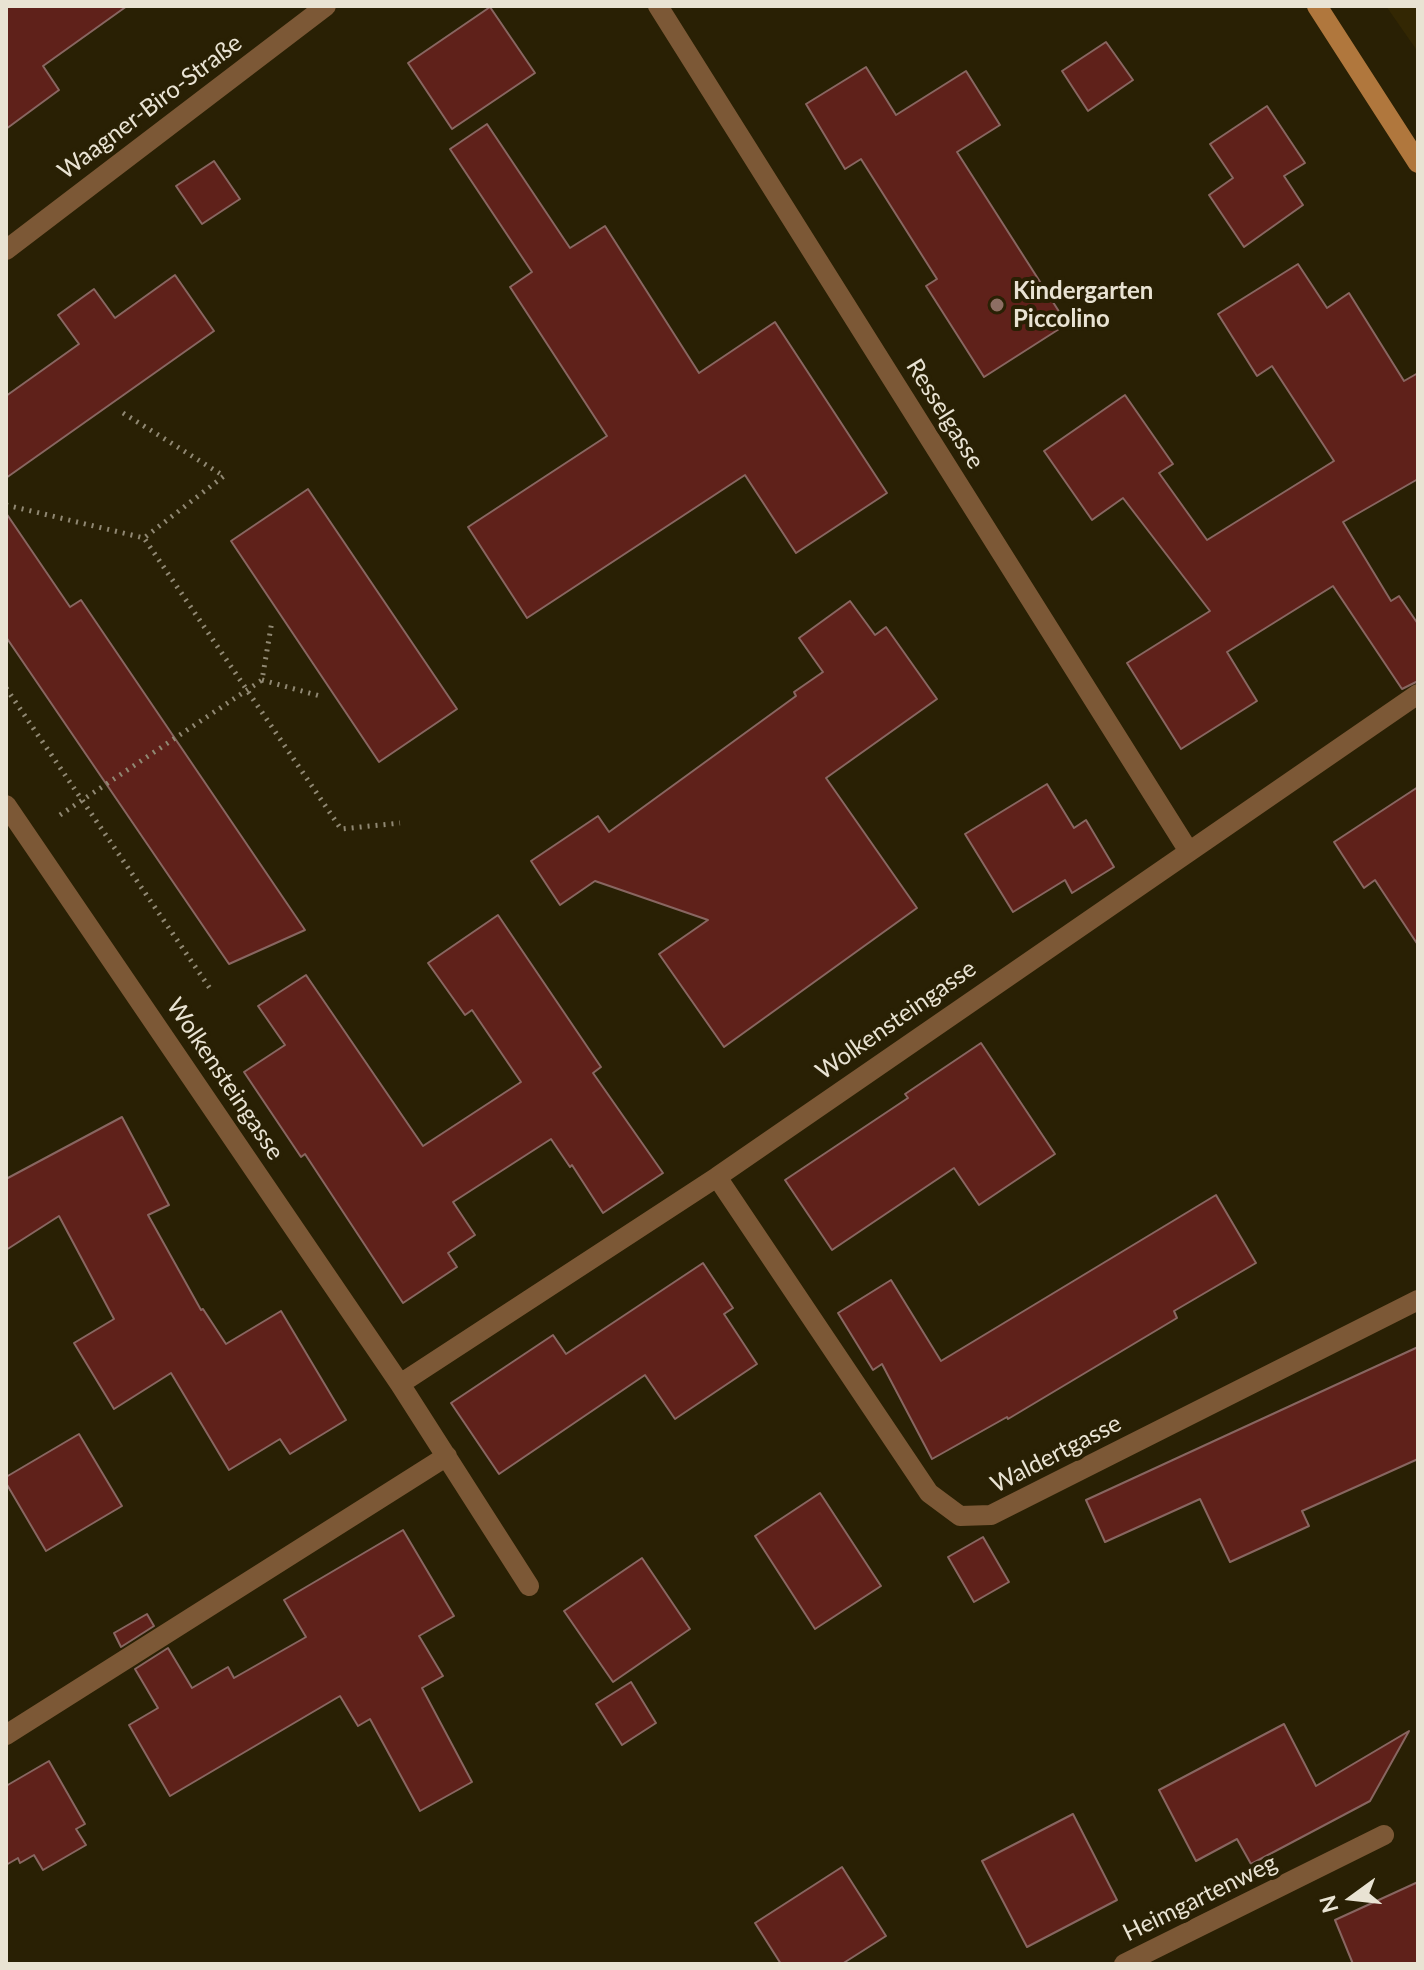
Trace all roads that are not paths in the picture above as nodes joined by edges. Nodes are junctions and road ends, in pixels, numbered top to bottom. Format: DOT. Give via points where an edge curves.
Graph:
graph roads {
  1 [pos="326,6"];
  2 [pos="658,6"];
  3 [pos="1317,6"];
  4 [pos="1418,163"];
  5 [pos="6,250"];
  6 [pos="1418,694"];
  7 [pos="6,805"];
  8 [pos="1188,850"];
  9 [pos="717,1177"];
  10 [pos="1418,1300"];
  11 [pos="400,1384"];
  12 [pos="447,1456"];
  13 [pos="529,1586"];
  14 [pos="6,1735"];
  15 [pos="1384,1835"];
  16 [pos="1124,1964"];
  1 -- 5 [label="street, Waagner-Biro-Straße"];
  2 -- 8 [label="street, Resselgasse"];
  3 -- 4 [label="main road"];
  6 -- 8 [label="street, Wolkensteingasse"];
  7 -- 11 [label="street, Wolkensteingasse"];
  8 -- 9 [label="street, Wolkensteingasse"];
  9 -- 10 [label="street, Waldertgasse" via="929,1493 960,1516 991,1515"];
  9 -- 11 [label="street, Wolkensteingasse"];
  11 -- 12 [label="street, Wolkensteingasse"];
  12 -- 13 [label="street, Wolkensteingasse"];
  12 -- 14 [label="street"];
  15 -- 16 [label="street, Heimgartenweg"];
}
